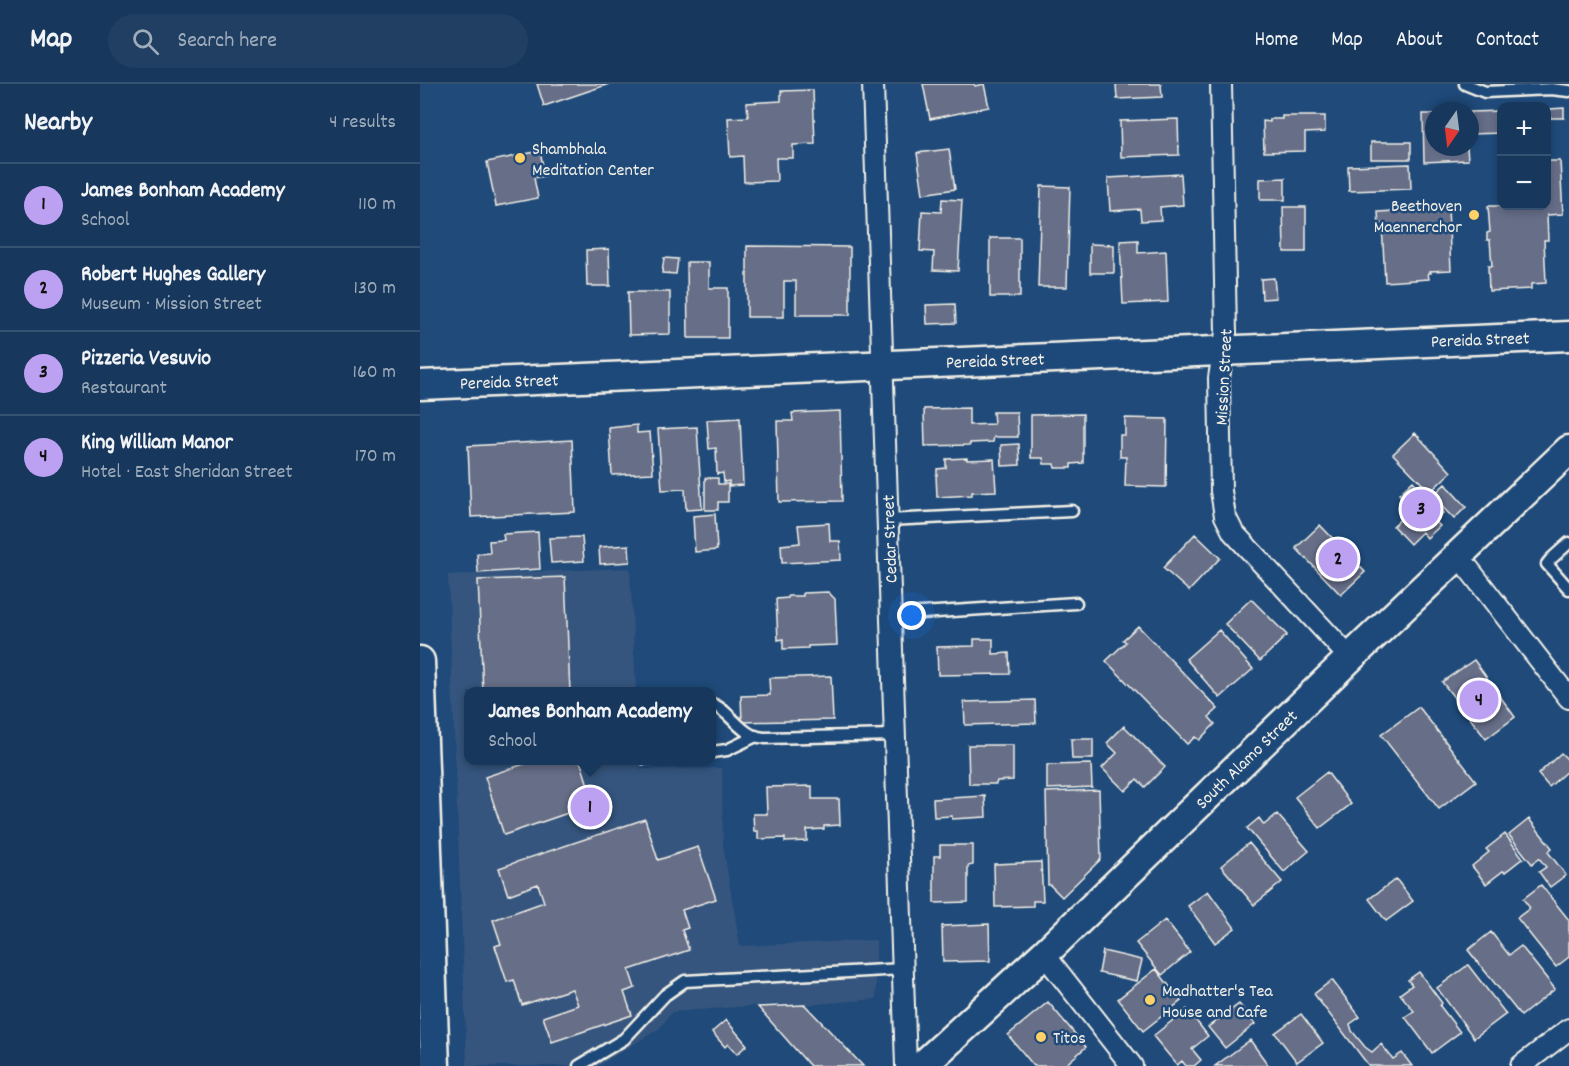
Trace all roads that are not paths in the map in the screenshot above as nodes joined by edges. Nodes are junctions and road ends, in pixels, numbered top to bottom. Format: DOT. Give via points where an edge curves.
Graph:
graph roads {
  1 [pos="873,84"];
  2 [pos="1221,84"];
  3 [pos="1464,84"];
  4 [pos="1569,91"];
  5 [pos="1569,336"];
  6 [pos="1224,351"];
  7 [pos="883,365"];
  8 [pos="420,385"];
  9 [pos="1569,450"];
  10 [pos="1072,511"];
  11 [pos="888,520"];
  12 [pos="1569,543"];
  13 [pos="1458,555"];
  14 [pos="1569,589"];
  15 [pos="1076,603"];
  16 [pos="891,615"];
  17 [pos="1350,658"];
  18 [pos="420,661"];
  19 [pos="1567,691"];
  20 [pos="716,706"];
  21 [pos="895,735"];
  22 [pos="756,736"];
  23 [pos="716,751"];
  24 [pos="1044,954"];
  25 [pos="903,969"];
  26 [pos="1569,1029"];
  27 [pos="435,1066"];
  28 [pos="579,1066"];
  29 [pos="906,1066"];
  30 [pos="922,1066"];
  31 [pos="1132,1066"];
  32 [pos="1521,1066"];
  1 -- 7 [label="street, Cedar Street"];
  2 -- 6 [label="street, Mission Street"];
  3 -- 4 [label="lane" via="1485,92"];
  5 -- 6 [label="main road, Pereida Street"];
  6 -- 7 [label="main road, Pereida Street"];
  6 -- 17 [label="street, Mission Street" via="1219,378 1224,516 1233,532"];
  7 -- 8 [label="main road, Pereida Street"];
  7 -- 11 [label="street, Cedar Street"];
  9 -- 13 [label="main road, South Alamo Street"];
  10 -- 11 [label="lane"];
  11 -- 16 [label="street, Cedar Street"];
  12 -- 14 [label="lane" via="1547,564"];
  13 -- 17 [label="main road, South Alamo Street"];
  13 -- 19 [label="street"];
  15 -- 16 [label="lane"];
  16 -- 21 [label="street, Cedar Street"];
  17 -- 24 [label="main road, South Alamo Street"];
  18 -- 27 [label="main road"];
  20 -- 22 [label="lane"];
  21 -- 22 [label="lane"];
  21 -- 25 [label="street, Cedar Street"];
  22 -- 23 [label="lane"];
  24 -- 30 [label="main road, South Alamo Street"];
  24 -- 31 [label="street"];
  25 -- 28 [label="lane" via="684,981 664,995 624,1039"];
  25 -- 29 [label="street, Cedar Street"];
  26 -- 32 [label="street"];
}
